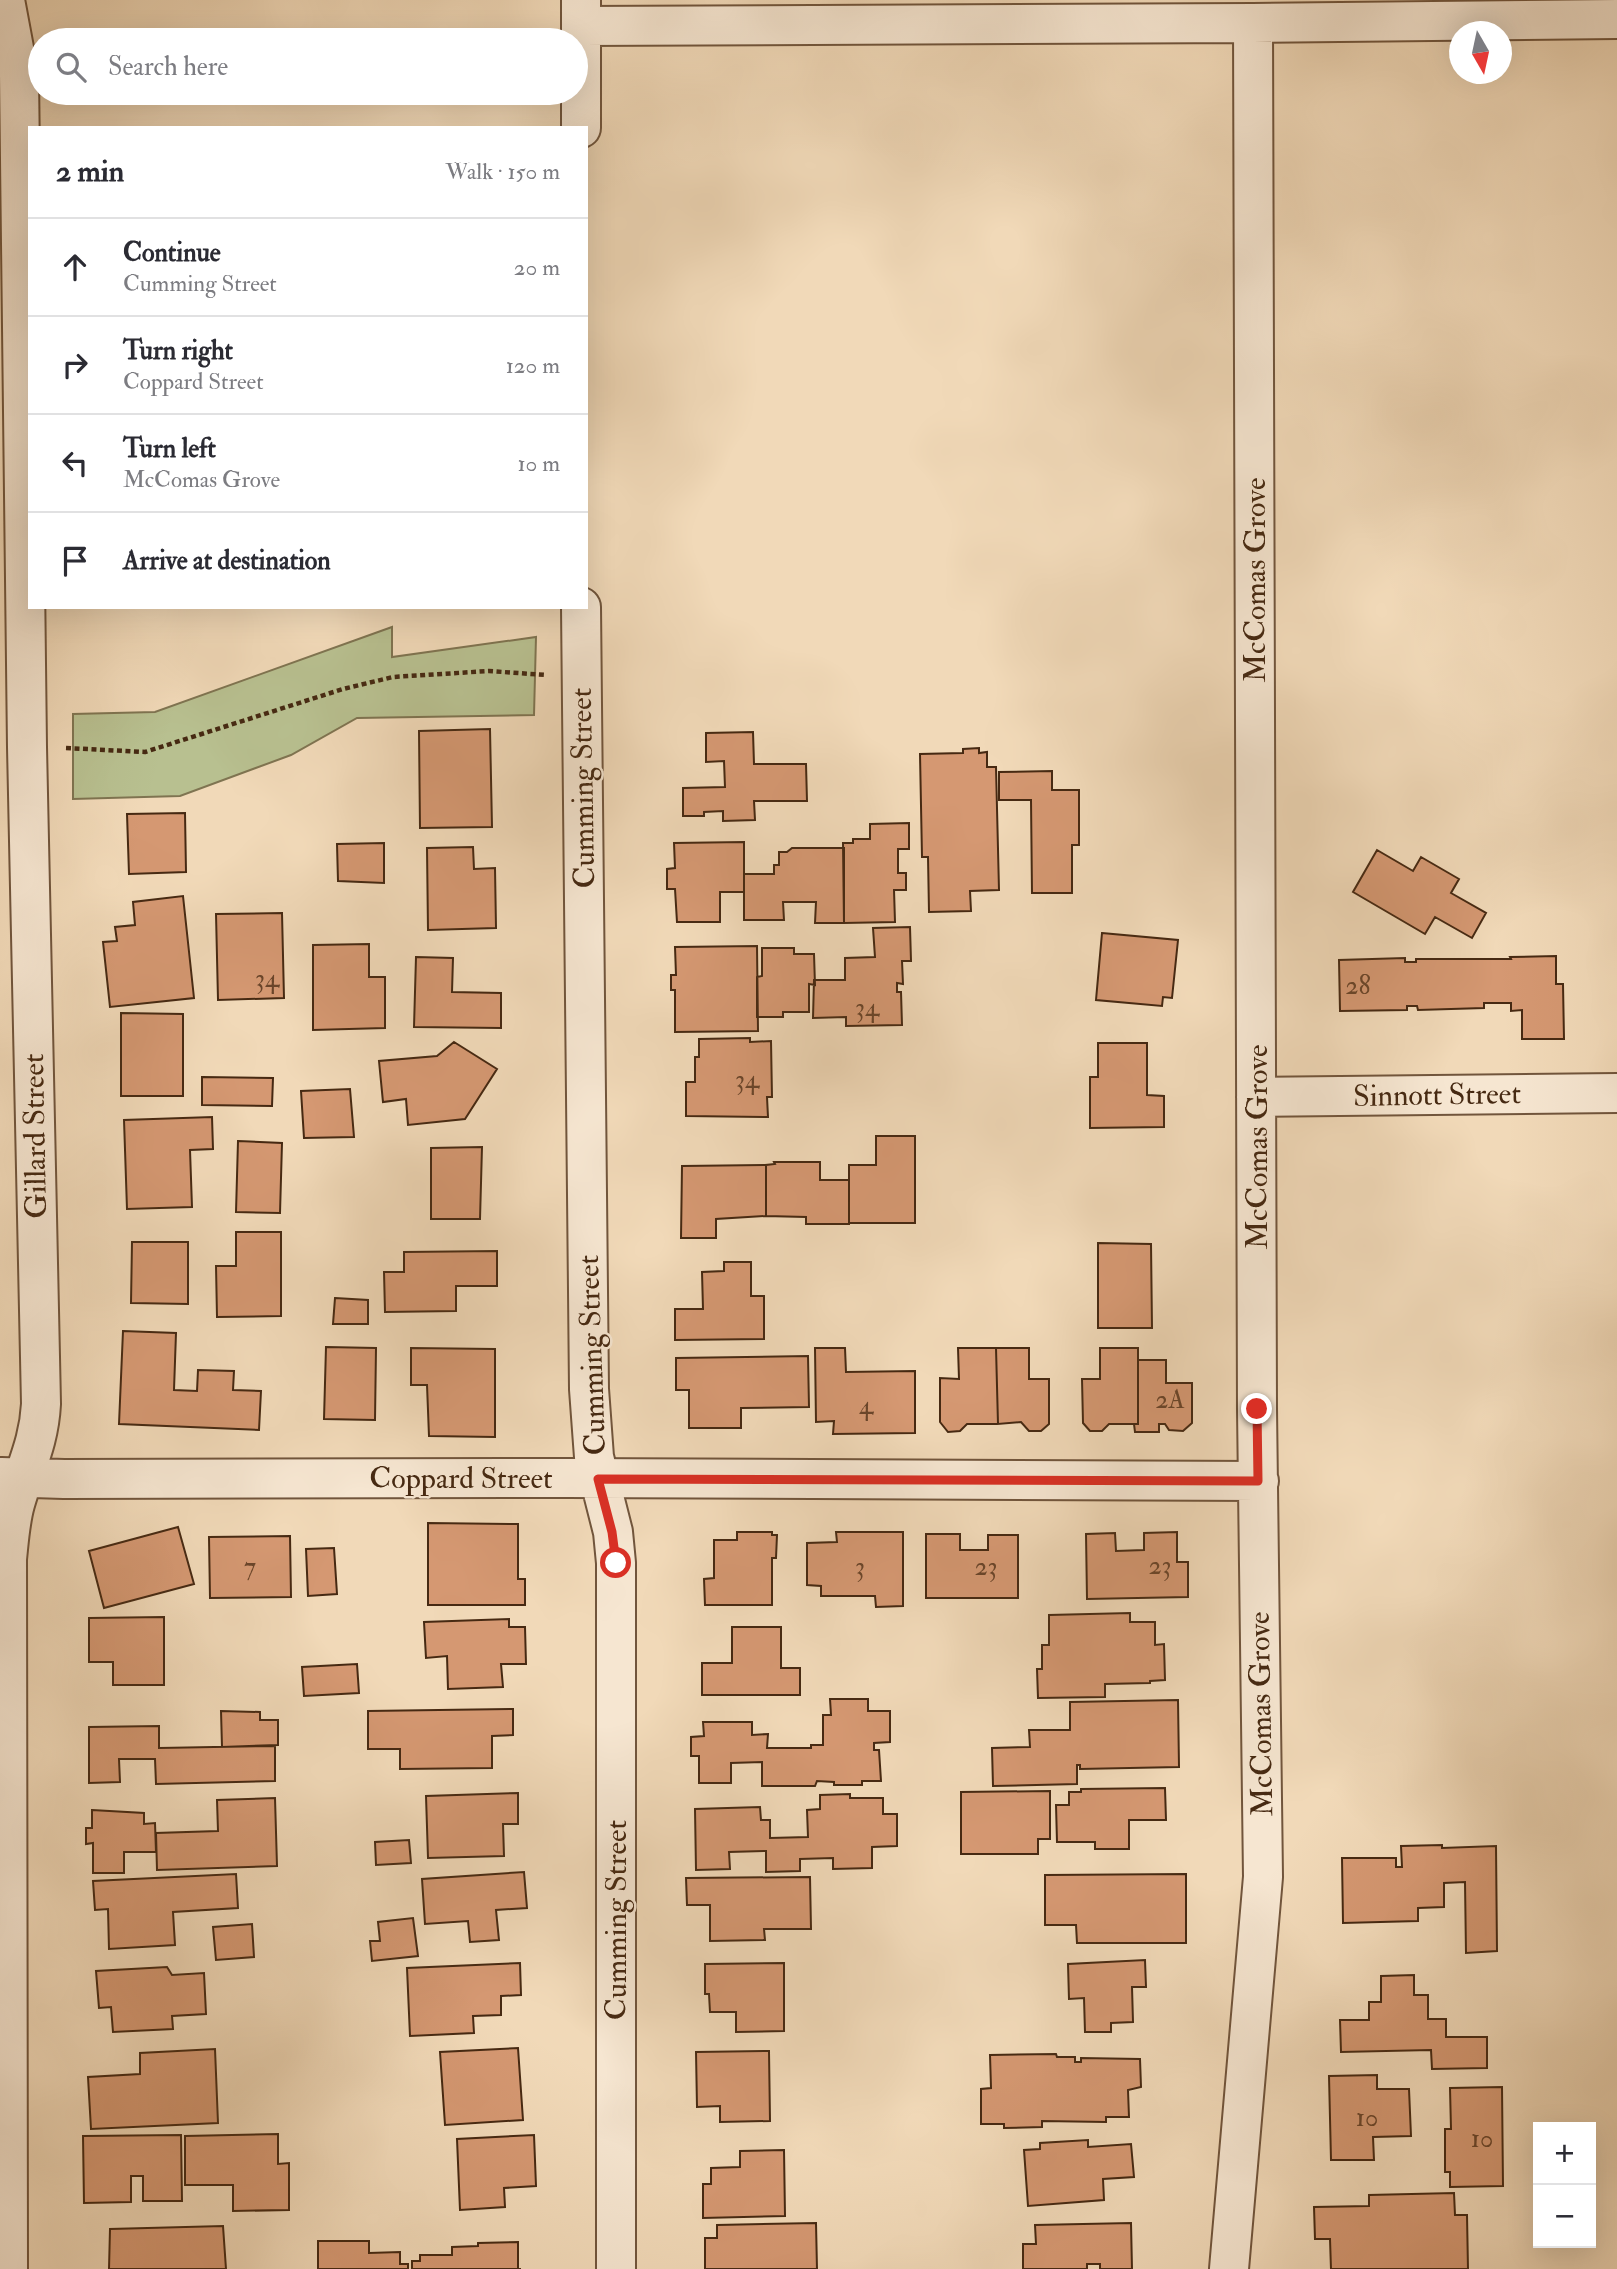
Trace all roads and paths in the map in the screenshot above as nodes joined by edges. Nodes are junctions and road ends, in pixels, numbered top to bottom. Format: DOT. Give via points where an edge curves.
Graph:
graph roads {
  1 [pos="5,0"];
  2 [pos="581,13"];
  3 [pos="1617,19"];
  4 [pos="1253,23"];
  5 [pos="581,105"];
  6 [pos="581,126"];
  7 [pos="581,609"];
  8 [pos="582,677"];
  9 [pos="27,747"];
  10 [pos="1617,1093"];
  11 [pos="1256,1097"];
  12 [pos="12,1476"];
  13 [pos="598,1479"];
  14 [pos="1258,1481"];
  15 [pos="8,2269"];
  16 [pos="616,2269"];
  17 [pos="1229,2269"];
  1 -- 9 [label="street, Gillard Street" via="19,75"];
  2 -- 4 [label="street"];
  3 -- 4 [label="street"];
  4 -- 11 [label="street, McComas Grove"];
  5 -- 6 [label="street"];
  7 -- 8 [label="street, Cumming Street"];
  8 -- 9 [label="path" via="489,671 393,677 145,752"];
  8 -- 13 [label="street, Cumming Street" via="589,1389"];
  9 -- 12 [label="street, Gillard Street" via="41,1404 35,1449"];
  10 -- 11 [label="street, Sinnott Street"];
  11 -- 14 [label="street, McComas Grove"];
  12 -- 13 [label="street, Coppard Street"];
  12 -- 15 [label="street, Gillard Street" via="15,1504 7,1559"];
  13 -- 14 [label="street, Coppard Street"];
  13 -- 16 [label="street, Cumming Street" via="616,1563"];
  14 -- 17 [label="street, McComas Grove" via="1263,1877"];
}
